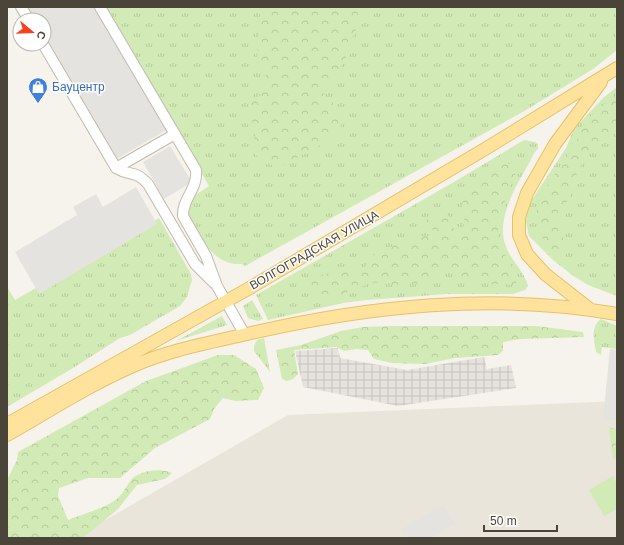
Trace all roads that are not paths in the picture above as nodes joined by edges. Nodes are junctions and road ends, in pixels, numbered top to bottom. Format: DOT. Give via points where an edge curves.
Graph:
graph roads {
  1 [pos="100,7"];
  2 [pos="48,52"];
  3 [pos="617,68"];
  4 [pos="605,76"];
  5 [pos="174,134"];
  6 [pos="116,168"];
  7 [pos="216,286"];
  8 [pos="226,301"];
  9 [pos="591,310"];
  10 [pos="617,314"];
  11 [pos="245,335"];
  12 [pos="7,424"];
  13 [pos="7,435"];
  1 -- 5 [label="street"];
  2 -- 6 [label="street"];
  3 -- 4 [label="main road, ВОЛГОГРАДСКАЯ УЛИЦА"];
  4 -- 8 [label="main road, ВОЛГОГРАДСКАЯ УЛИЦА"];
  4 -- 9 [label="main road" via="555,144 527,193 519,217 519,235 527,254 545,274"];
  5 -- 6 [label="street"];
  5 -- 7 [label="street" via="196,170 197,177 182,216 206,256"];
  6 -- 7 [label="street" via="137,174 148,184 195,264"];
  7 -- 8 [label="street"];
  8 -- 11 [label="street"];
  8 -- 12 [label="main road, ВОЛГОГРАДСКАЯ УЛИЦА"];
  9 -- 10 [label="main road"];
  9 -- 11 [label="main road" via="508,302 409,306 323,318"];
  11 -- 13 [label="main road" via="157,356 132,366"];
}
